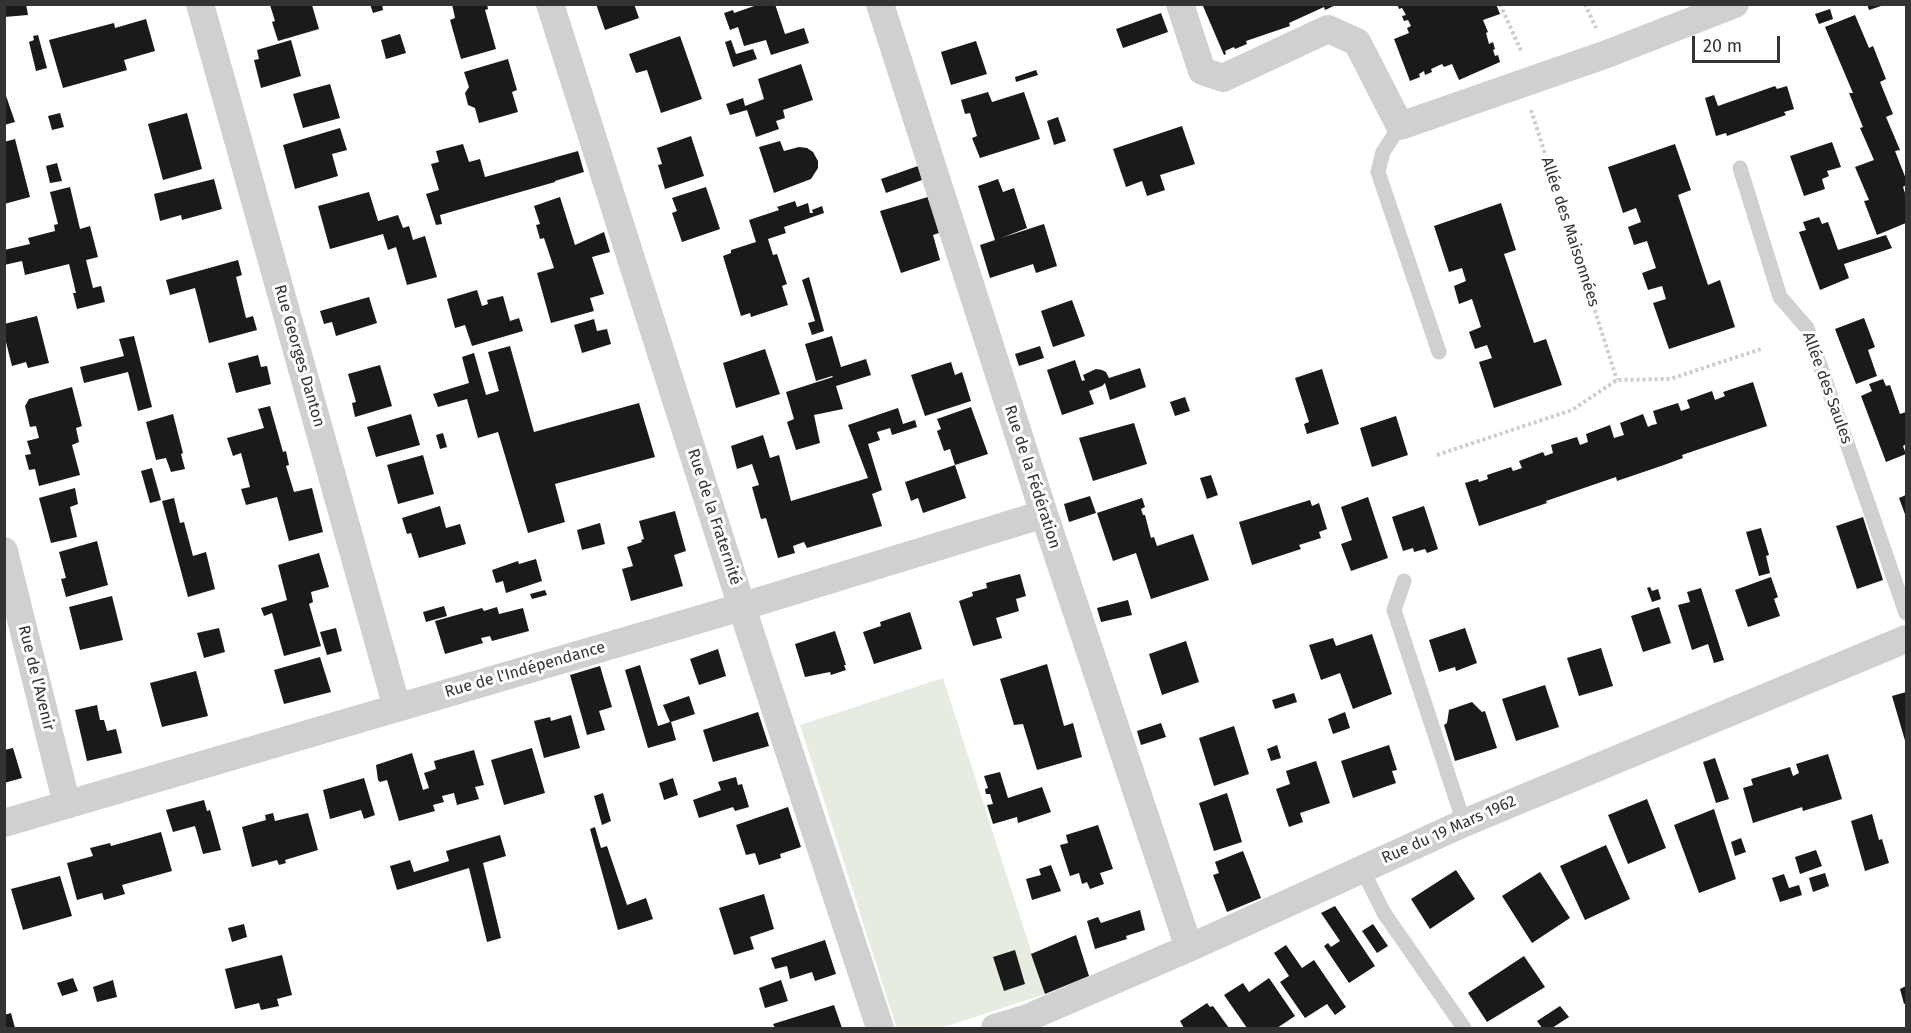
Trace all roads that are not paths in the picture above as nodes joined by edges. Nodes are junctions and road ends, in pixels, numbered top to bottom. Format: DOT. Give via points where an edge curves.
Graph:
graph roads {
  1 [pos="200,4"];
  2 [pos="550,4"];
  3 [pos="880,4"];
  4 [pos="1180,4"];
  5 [pos="1735,4"];
  6 [pos="1400,126"];
  7 [pos="1740,168"];
  8 [pos="1439,352"];
  9 [pos="1044,514"];
  10 [pos="4,551"];
  11 [pos="1404,581"];
  12 [pos="743,606"];
  13 [pos="1906,613"];
  14 [pos="1906,639"];
  15 [pos="398,708"];
  16 [pos="67,804"];
  17 [pos="4,823"];
  18 [pos="1464,823"];
  19 [pos="1362,869"];
  20 [pos="1189,948"];
  21 [pos="880,1029"];
  22 [pos="995,1029"];
  23 [pos="1464,1029"];
  1 -- 15 [label="street, Rue Georges Danton"];
  2 -- 12 [label="street, Rue de la Fraternité"];
  3 -- 9 [label="street, Rue de la Fédération"];
  4 -- 6 [label="street" via="1202,71 1223,78 1328,29 1356,42"];
  5 -- 6 [label="street" via="1607,54"];
  6 -- 8 [label="lane" via="1383,152 1378,172"];
  7 -- 13 [label="lane, Allée des Saules" via="1779,297 1807,328"];
  9 -- 12 [label="street, Rue de l'Indépendance"];
  9 -- 20 [label="street, Rue de la Fédération"];
  10 -- 16 [label="street, Rue de l’Avenir"];
  11 -- 18 [label="lane" via="1394,610"];
  12 -- 15 [label="street, Rue de l'Indépendance"];
  12 -- 21 [label="street, Rue de la Fraternité"];
  14 -- 18 [label="street, Rue du 19 Mars 1962"];
  15 -- 16 [label="street, Rue de l'Indépendance"];
  16 -- 17 [label="street, Rue de l'Indépendance"];
  18 -- 19 [label="street, Rue du 19 Mars 1962"];
  19 -- 20 [label="street, Rue du 19 Mars 1962"];
  19 -- 23 [label="lane" via="1384,913"];
  20 -- 22 [label="street, Rue du 19 Mars 1962"];
}
